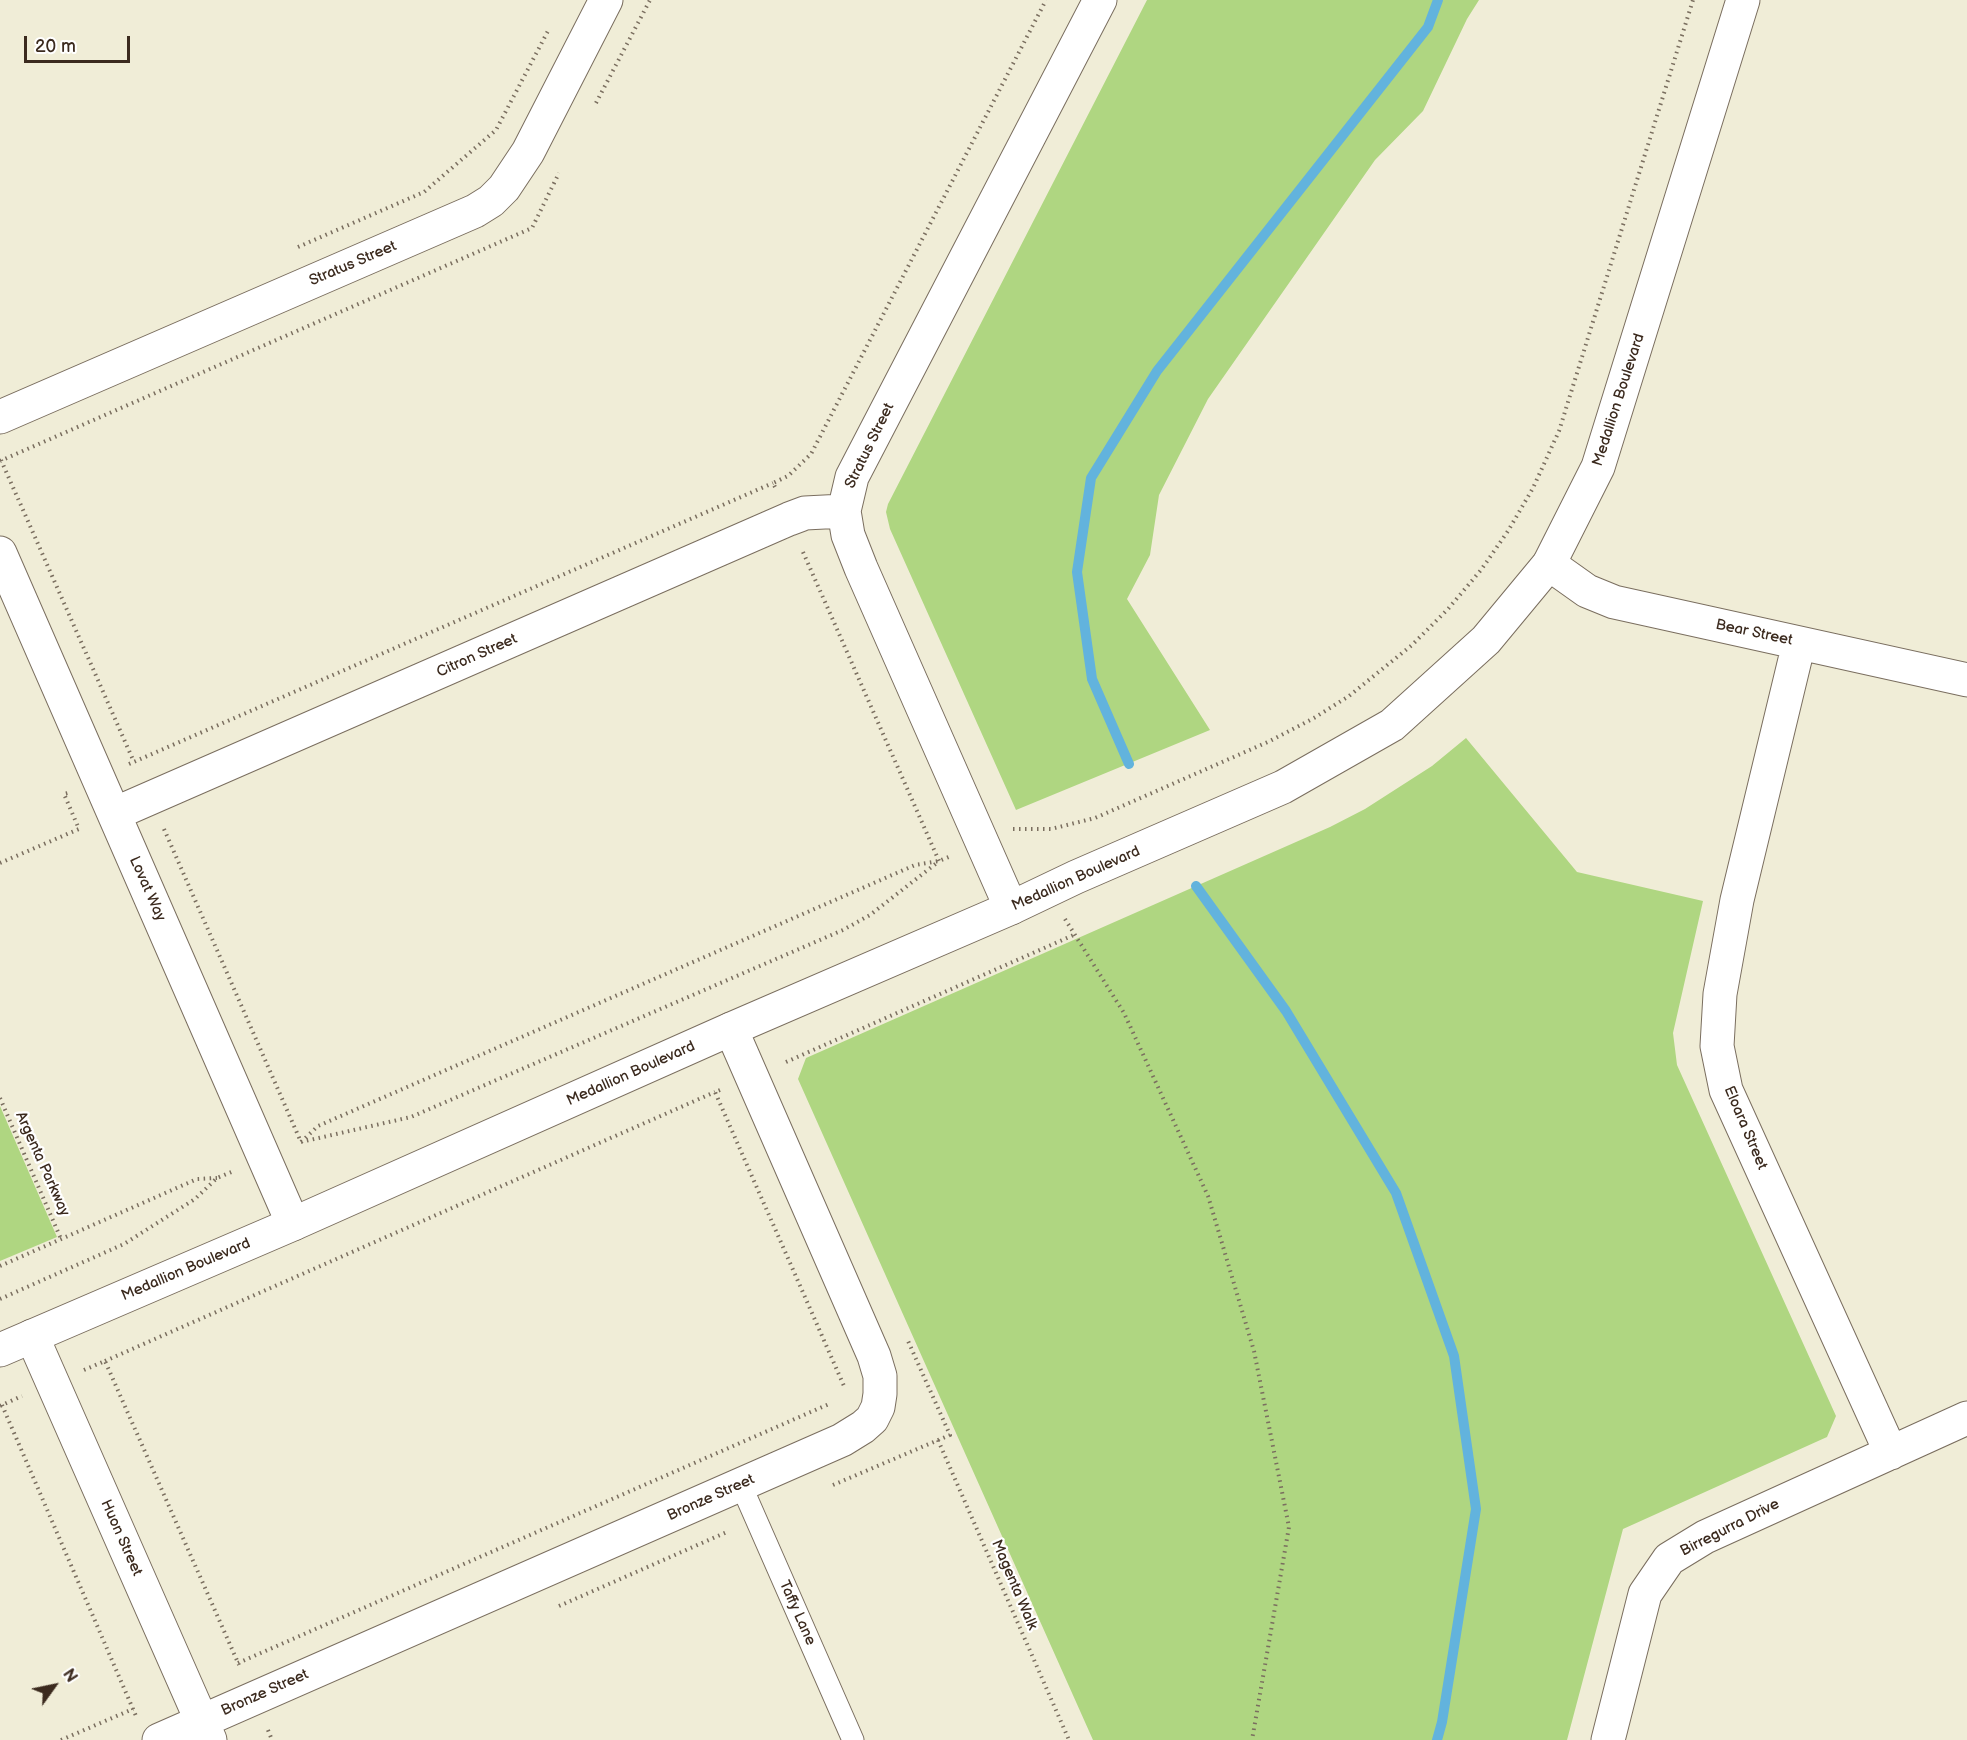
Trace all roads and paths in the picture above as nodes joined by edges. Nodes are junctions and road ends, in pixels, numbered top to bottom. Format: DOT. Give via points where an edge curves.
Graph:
graph roads {
  1 [pos="606,0"];
  2 [pos="1100,0"];
  3 [pos="1693,0"];
  4 [pos="1743,0"];
  5 [pos="553,20"];
  6 [pos="293,248"];
  7 [pos="0,417"];
  8 [pos="773,483"];
  9 [pos="844,511"];
  10 [pos="0,553"];
  11 [pos="1549,564"];
  12 [pos="1799,643"];
  13 [pos="1967,680"];
  14 [pos="99,779"];
  15 [pos="114,814"];
  16 [pos="1015,828"];
  17 [pos="939,861"];
  18 [pos="0,863"];
  19 [pos="1011,908"];
  20 [pos="1076,934"];
  21 [pos="731,1029"];
  22 [pos="786,1062"];
  23 [pos="790,1072"];
  24 [pos="752,1077"];
  25 [pos="716,1092"];
  26 [pos="0,1098"];
  27 [pos="293,1224"];
  28 [pos="62,1239"];
  29 [pos="0,1266"];
  30 [pos="0,1299"];
  31 [pos="32,1336"];
  32 [pos="0,1350"];
  33 [pos="105,1360"];
  34 [pos="52,1383"];
  35 [pos="848,1396"];
  36 [pos="837,1401"];
  37 [pos="1,1406"];
  38 [pos="1967,1418"];
  39 [pos="938,1440"];
  40 [pos="1891,1453"];
  41 [pos="741,1485"];
  42 [pos="238,1663"];
  43 [pos="253,1698"];
  44 [pos="133,1708"];
  45 [pos="148,1730"];
  46 [pos="205,1730"];
  47 [pos="61,1740"];
  48 [pos="272,1740"];
  49 [pos="853,1740"];
  50 [pos="1069,1740"];
  51 [pos="1608,1740"];
  1 -- 7 [label="street, Stratus Street" via="528,152 491,201"];
  2 -- 9 [label="street, Stratus Street" via="852,477"];
  3 -- 16 [label="path" via="1559,431 1533,488 1481,570 1412,645 1357,690 1314,718 1095,818 1051,829"];
  4 -- 11 [label="street, Medallion Boulevard" via="1598,467"];
  5 -- 6 [label="path" via="496,130 424,192"];
  8 -- 14 [label="path"];
  9 -- 15 [label="street, Citron Street" via="812,512 789,519"];
  9 -- 19 [label="street, Stratus Street" via="848,536 861,568"];
  10 -- 14 [label="street, Lovat Way"];
  11 -- 12 [label="street, Bear Street" via="1587,591 1614,602"];
  11 -- 19 [label="street, Medallion Boulevard" via="1486,640 1392,725 1283,787"];
  12 -- 13 [label="street, Bear Street"];
  12 -- 40 [label="street, Eloara Street" via="1737,900 1720,994 1717,1046 1726,1090"];
  14 -- 15 [label="street, Lovat Way"];
  14 -- 18 [label="path" via="64,795 79,829"];
  15 -- 27 [label="street, Lovat Way"];
  17 -- 17 [label="path" via="915,865 318,1126 301,1142 411,1117 843,930 870,915"];
  19 -- 21 [label="street, Medallion Boulevard"];
  20 -- 22 [label="path"];
  21 -- 24 [label="street, Bronze Street"];
  21 -- 27 [label="street, Medallion Boulevard"];
  22 -- 23 [label="path"];
  22 -- 24 [label="path"];
  24 -- 25 [label="path"];
  24 -- 41 [label="street, Bronze Street" via="874,1356 880,1394 872,1419 858,1431"];
  25 -- 33 [label="path"];
  25 -- 35 [label="path"];
  26 -- 28 [label="path, Argenta Parkway"];
  27 -- 31 [label="street, Medallion Boulevard"];
  28 -- 29 [label="path"];
  28 -- 30 [label="path" via="197,1179 217,1178 195,1199 124,1244"];
  31 -- 32 [label="street, Medallion Boulevard"];
  31 -- 34 [label="street, Huon Street"];
  33 -- 34 [label="path"];
  33 -- 42 [label="path"];
  34 -- 37 [label="path"];
  34 -- 46 [label="street, Huon Street"];
  36 -- 42 [label="path"];
  37 -- 44 [label="path"];
  38 -- 40 [label="street, Birregurra Drive"];
  39 -- 50 [label="path, Magenta Walk"];
  40 -- 51 [label="street, Birregurra Drive" via="1705,1537 1669,1559 1645,1594"];
  41 -- 43 [label="street, Bronze Street"];
  41 -- 49 [label="lane, Taffy Lane"];
  42 -- 43 [label="path"];
  43 -- 46 [label="street, Bronze Street"];
  43 -- 48 [label="path"];
  44 -- 45 [label="path"];
  44 -- 47 [label="path"];
  45 -- 46 [label="street, Bronze Street"];
}
